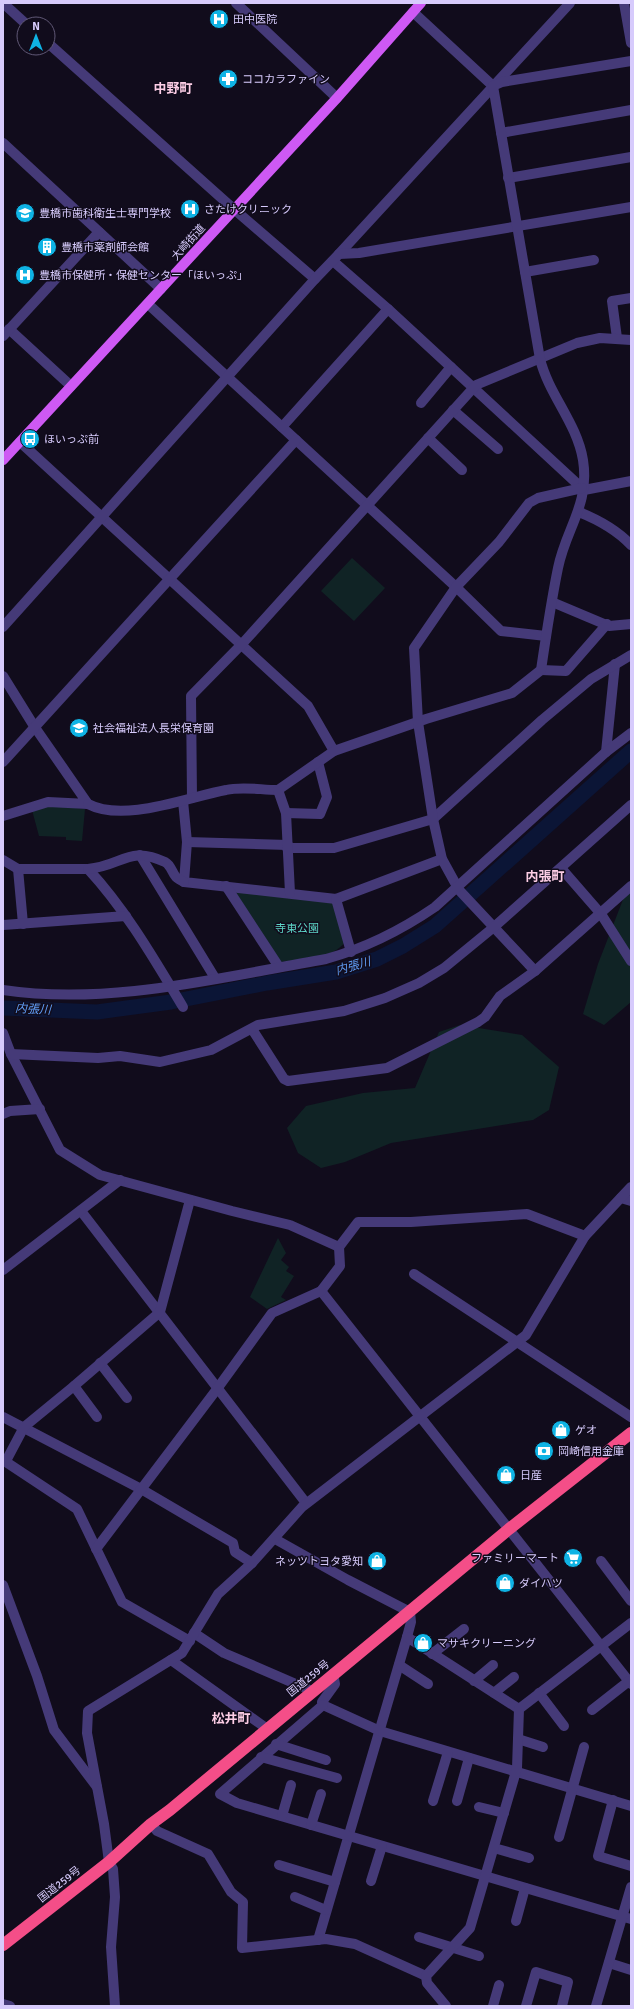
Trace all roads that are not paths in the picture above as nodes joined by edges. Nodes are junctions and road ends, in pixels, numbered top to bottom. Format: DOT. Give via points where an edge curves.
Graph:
graph roads {
  1 [pos="3,3"];
  2 [pos="421,3"];
  3 [pos="570,3"];
  4 [pos="624,3"];
  5 [pos="239,4"];
  6 [pos="413,12"];
  7 [pos="17,16"];
  8 [pos="631,43"];
  9 [pos="56,50"];
  10 [pos="631,61"];
  11 [pos="492,86"];
  12 [pos="337,98"];
  13 [pos="631,110"];
  14 [pos="501,133"];
  15 [pos="3,143"];
  16 [pos="631,157"];
  17 [pos="508,178"];
  18 [pos="631,207"];
  19 [pos="235,209"];
  20 [pos="517,225"];
  21 [pos="99,232"];
  22 [pos="336,258"];
  23 [pos="594,260"];
  24 [pos="525,272"];
  25 [pos="315,279"];
  26 [pos="161,289"];
  27 [pos="631,298"];
  28 [pos="148,304"];
  29 [pos="388,309"];
  30 [pos="6,332"];
  31 [pos="617,338"];
  32 [pos="631,340"];
  33 [pos="540,359"];
  34 [pos="451,367"];
  35 [pos="228,377"];
  36 [pos="71,386"];
  37 [pos="473,388"];
  38 [pos="421,403"];
  39 [pos="453,410"];
  40 [pos="282,427"];
  41 [pos="428,438"];
  42 [pos="296,440"];
  43 [pos="20,442"];
  44 [pos="498,449"];
  45 [pos="4,458"];
  46 [pos="462,470"];
  47 [pos="631,481"];
  48 [pos="583,489"];
  49 [pos="367,505"];
  50 [pos="579,512"];
  51 [pos="100,517"];
  52 [pos="631,545"];
  53 [pos="170,578"];
  54 [pos="456,587"];
  55 [pos="552,602"];
  56 [pos="607,624"];
  57 [pos="631,624"];
  58 [pos="3,627"];
  59 [pos="546,636"];
  60 [pos="242,644"];
  61 [pos="631,655"];
  62 [pos="615,664"];
  63 [pos="540,670"];
  64 [pos="3,676"];
  65 [pos="418,722"];
  66 [pos="34,726"];
  67 [pos="631,733"];
  68 [pos="334,751"];
  69 [pos="606,752"];
  70 [pos="3,762"];
  71 [pos="318,762"];
  72 [pos="278,790"];
  73 [pos="188,800"];
  74 [pos="88,804"];
  75 [pos="631,805"];
  76 [pos="286,813"];
  77 [pos="3,816"];
  78 [pos="433,819"];
  79 [pos="187,842"];
  80 [pos="287,846"];
  81 [pos="140,855"];
  82 [pos="442,859"];
  83 [pos="3,860"];
  84 [pos="560,868"];
  85 [pos="18,869"];
  86 [pos="88,869"];
  87 [pos="184,882"];
  88 [pos="226,886"];
  89 [pos="631,886"];
  90 [pos="458,888"];
  91 [pos="290,893"];
  92 [pos="336,898"];
  93 [pos="601,914"];
  94 [pos="126,916"];
  95 [pos="22,924"];
  96 [pos="3,925"];
  97 [pos="494,927"];
  98 [pos="352,952"];
  99 [pos="631,961"];
  100 [pos="279,967"];
  101 [pos="535,971"];
  102 [pos="215,978"];
  103 [pos="172,988"];
  104 [pos="3,990"];
  105 [pos="183,1007"];
  106 [pos="252,1029"];
  107 [pos="3,1033"];
  108 [pos="11,1054"];
  109 [pos="40,1110"];
  110 [pos="3,1114"];
  111 [pos="120,1180"];
  112 [pos="631,1187"];
  113 [pos="621,1198"];
  114 [pos="190,1200"];
  115 [pos="631,1201"];
  116 [pos="81,1211"];
  117 [pos="585,1236"];
  118 [pos="339,1247"];
  119 [pos="3,1270"];
  120 [pos="414,1274"];
  121 [pos="321,1291"];
  122 [pos="160,1312"];
  123 [pos="516,1343"];
  124 [pos="100,1363"];
  125 [pos="74,1386"];
  126 [pos="218,1389"];
  127 [pos="126,1398"];
  128 [pos="3,1417"];
  129 [pos="97,1417"];
  130 [pos="419,1417"];
  131 [pos="631,1418"];
  132 [pos="24,1427"];
  133 [pos="631,1433"];
  134 [pos="5,1460"];
  135 [pos="141,1489"];
  136 [pos="306,1503"];
  137 [pos="509,1529"];
  138 [pos="275,1539"];
  139 [pos="96,1549"];
  140 [pos="601,1561"];
  141 [pos="252,1563"];
  142 [pos="3,1585"];
  143 [pos="631,1601"];
  144 [pos="410,1612"];
  145 [pos="630,1626"];
  146 [pos="464,1629"];
  147 [pos="192,1637"];
  148 [pos="407,1637"];
  149 [pos="601,1646"];
  150 [pos="432,1654"];
  151 [pos="171,1660"];
  152 [pos="399,1665"];
  153 [pos="493,1665"];
  154 [pos="333,1674"];
  155 [pos="514,1677"];
  156 [pos="474,1681"];
  157 [pos="630,1683"];
  158 [pos="428,1684"];
  159 [pos="312,1691"];
  160 [pos="539,1693"];
  161 [pos="494,1694"];
  162 [pos="323,1705"];
  163 [pos="519,1709"];
  164 [pos="592,1710"];
  165 [pos="564,1726"];
  166 [pos="266,1728"];
  167 [pos="380,1731"];
  168 [pos="518,1739"];
  169 [pos="276,1744"];
  170 [pos="543,1746"];
  171 [pos="584,1747"];
  172 [pos="448,1752"];
  173 [pos="262,1756"];
  174 [pos="469,1758"];
  175 [pos="326,1760"];
  176 [pos="516,1773"];
  177 [pos="336,1778"];
  178 [pos="291,1785"];
  179 [pos="98,1788"];
  180 [pos="573,1789"];
  181 [pos="321,1794"];
  182 [pos="613,1800"];
  183 [pos="433,1801"];
  184 [pos="457,1801"];
  185 [pos="631,1806"];
  186 [pos="479,1808"];
  187 [pos="504,1813"];
  188 [pos="282,1816"];
  189 [pos="151,1824"];
  190 [pos="311,1825"];
  191 [pos="348,1836"];
  192 [pos="559,1837"];
  193 [pos="382,1846"];
  194 [pos="494,1848"];
  195 [pos="529,1858"];
  196 [pos="109,1862"];
  197 [pos="279,1866"];
  198 [pos="631,1866"];
  199 [pos="486,1876"];
  200 [pos="371,1881"];
  201 [pos="335,1882"];
  202 [pos="631,1887"];
  203 [pos="525,1888"];
  204 [pos="295,1897"];
  205 [pos="326,1910"];
  206 [pos="626,1918"];
  207 [pos="516,1921"];
  208 [pos="419,1937"];
  209 [pos="318,1940"];
  210 [pos="3,1944"];
  211 [pos="452,1948"];
  212 [pos="479,1956"];
  213 [pos="609,1963"];
  214 [pos="631,1970"];
  215 [pos="426,1976"];
  216 [pos="499,1985"];
  217 [pos="3,2004"];
  218 [pos="10,2006"];
  219 [pos="115,2006"];
  220 [pos="446,2006"];
  221 [pos="493,2006"];
  222 [pos="526,2006"];
  223 [pos="562,2006"];
  224 [pos="598,2006"];
  1 -- 7 [label="street"];
  2 -- 6 [label="main road, 大崎街道"];
  3 -- 11 [label="street"];
  4 -- 8 [label="street"];
  5 -- 12 [label="street"];
  6 -- 11 [label="street"];
  6 -- 12 [label="main road, 大崎街道"];
  9 -- 19 [label="street"];
  10 -- 11 [label="street" via="502,82"];
  11 -- 14 [label="street"];
  11 -- 22 [label="street"];
  12 -- 19 [label="main road, 大崎街道"];
  13 -- 14 [label="street"];
  14 -- 17 [label="street"];
  15 -- 21 [label="street"];
  16 -- 17 [label="street"];
  17 -- 20 [label="street"];
  18 -- 20 [label="street"];
  19 -- 25 [label="street"];
  19 -- 26 [label="main road, 大崎街道"];
  20 -- 22 [label="street"];
  20 -- 24 [label="street"];
  21 -- 26 [label="street"];
  21 -- 30 [label="street"];
  22 -- 25 [label="street"];
  22 -- 29 [label="street"];
  23 -- 24 [label="street"];
  24 -- 33 [label="street"];
  25 -- 35 [label="street"];
  26 -- 28 [label="main road, 大崎街道"];
  27 -- 31 [label="street" via="612,301"];
  28 -- 35 [label="street"];
  28 -- 36 [label="main road, 大崎街道"];
  29 -- 34 [label="street"];
  29 -- 40 [label="street"];
  30 -- 36 [label="street"];
  31 -- 32 [label="street"];
  31 -- 33 [label="street" via="587,340"];
  33 -- 37 [label="street"];
  33 -- 48 [label="street" via="558,400 576,431 583,459"];
  34 -- 37 [label="street"];
  34 -- 38 [label="street"];
  35 -- 40 [label="street"];
  35 -- 51 [label="street"];
  36 -- 43 [label="main road, 大崎街道"];
  37 -- 39 [label="street"];
  37 -- 48 [label="street"];
  39 -- 41 [label="street"];
  39 -- 44 [label="street"];
  40 -- 42 [label="street"];
  41 -- 46 [label="street"];
  41 -- 49 [label="street"];
  42 -- 49 [label="street"];
  42 -- 53 [label="street"];
  43 -- 45 [label="main road, 大崎街道"];
  43 -- 51 [label="street"];
  47 -- 48 [label="street"];
  48 -- 50 [label="street"];
  48 -- 54 [label="street" via="538,498 529,503 499,542"];
  49 -- 54 [label="street"];
  49 -- 60 [label="street"];
  50 -- 52 [label="street" via="602,521"];
  50 -- 55 [label="street" via="558,566"];
  51 -- 53 [label="street"];
  51 -- 58 [label="street"];
  53 -- 60 [label="street"];
  53 -- 66 [label="street"];
  54 -- 59 [label="street" via="501,630"];
  54 -- 65 [label="street" via="414,648"];
  55 -- 56 [label="street"];
  55 -- 59 [label="street"];
  56 -- 57 [label="street"];
  56 -- 63 [label="street" via="566,671"];
  59 -- 63 [label="street"];
  60 -- 68 [label="street" via="308,706"];
  60 -- 73 [label="street" via="191,696"];
  61 -- 62 [label="street"];
  62 -- 69 [label="street"];
  62 -- 78 [label="street" via="591,679 542,720"];
  63 -- 65 [label="street" via="512,693"];
  64 -- 66 [label="street"];
  65 -- 68 [label="street"];
  65 -- 78 [label="street"];
  66 -- 70 [label="street"];
  66 -- 74 [label="street"];
  67 -- 69 [label="street"];
  68 -- 71 [label="street"];
  69 -- 90 [label="street"];
  71 -- 72 [label="street"];
  71 -- 76 [label="street" via="326,797 320,814"];
  72 -- 73 [label="street" via="227,789"];
  72 -- 76 [label="street"];
  73 -- 74 [label="street" via="128,810 98,809"];
  73 -- 79 [label="street"];
  74 -- 77 [label="street" via="48,802"];
  75 -- 84 [label="street"];
  76 -- 80 [label="street"];
  78 -- 80 [label="street" via="334,848"];
  78 -- 82 [label="street"];
  79 -- 80 [label="street"];
  79 -- 87 [label="street"];
  80 -- 91 [label="street"];
  81 -- 86 [label="street"];
  81 -- 87 [label="street" via="165,862 176,877"];
  81 -- 102 [label="street"];
  82 -- 90 [label="street"];
  82 -- 92 [label="street"];
  83 -- 85 [label="street"];
  84 -- 93 [label="street"];
  84 -- 97 [label="street"];
  85 -- 86 [label="street"];
  85 -- 95 [label="street"];
  86 -- 94 [label="street" via="110,893"];
  87 -- 88 [label="street"];
  88 -- 91 [label="street"];
  88 -- 100 [label="street"];
  89 -- 93 [label="street"];
  90 -- 97 [label="street"];
  90 -- 98 [label="street" via="406,926"];
  91 -- 92 [label="street"];
  92 -- 98 [label="street"];
  93 -- 99 [label="street"];
  93 -- 101 [label="street"];
  94 -- 95 [label="street"];
  94 -- 103 [label="street"];
  95 -- 96 [label="street"];
  97 -- 101 [label="street"];
  97 -- 106 [label="street" via="444,968 386,998 344,1010 258,1025"];
  98 -- 100 [label="street"];
  100 -- 102 [label="street"];
  101 -- 106 [label="street" via="500,996 485,1017 478,1022 387,1068 288,1081 284,1079"];
  102 -- 103 [label="street"];
  103 -- 104 [label="street" via="101,994 42,994"];
  103 -- 105 [label="street"];
  106 -- 108 [label="street" via="211,1050 160,1062 120,1056 98,1058"];
  107 -- 108 [label="street"];
  108 -- 109 [label="street"];
  109 -- 110 [label="street" via="10,1111"];
  109 -- 111 [label="street" via="60,1150 100,1175"];
  111 -- 114 [label="street"];
  111 -- 116 [label="street"];
  112 -- 113 [label="street"];
  113 -- 115 [label="street"];
  113 -- 117 [label="street"];
  114 -- 118 [label="street" via="290,1225"];
  114 -- 122 [label="street"];
  116 -- 119 [label="street"];
  116 -- 122 [label="street"];
  117 -- 118 [label="street" via="528,1214 411,1222 358,1222"];
  117 -- 123 [label="street" via="526,1335"];
  118 -- 121 [label="street" via="340,1266"];
  120 -- 123 [label="street"];
  121 -- 126 [label="street" via="272,1313"];
  121 -- 130 [label="street"];
  122 -- 124 [label="street"];
  122 -- 126 [label="street"];
  123 -- 130 [label="street"];
  123 -- 131 [label="street"];
  124 -- 125 [label="street"];
  124 -- 127 [label="street"];
  125 -- 129 [label="street"];
  125 -- 132 [label="street"];
  126 -- 135 [label="street"];
  126 -- 136 [label="street"];
  128 -- 132 [label="street"];
  130 -- 136 [label="street"];
  130 -- 137 [label="street"];
  132 -- 134 [label="street"];
  132 -- 135 [label="street"];
  133 -- 137 [label="highway, 国道259号"];
  134 -- 139 [label="street" via="77,1509"];
  135 -- 139 [label="street"];
  135 -- 141 [label="street" via="233,1543 235,1552"];
  136 -- 138 [label="street"];
  137 -- 144 [label="highway, 国道259号"];
  137 -- 149 [label="street"];
  138 -- 141 [label="street"];
  138 -- 144 [label="street"];
  139 -- 147 [label="street" via="122,1602"];
  140 -- 143 [label="street"];
  141 -- 147 [label="street" via="218,1594"];
  142 -- 179 [label="street" via="38,1676 54,1730"];
  144 -- 148 [label="street" via="411,1622"];
  144 -- 154 [label="highway, 国道259号"];
  145 -- 149 [label="street"];
  146 -- 150 [label="street"];
  147 -- 151 [label="street" via="182,1653"];
  147 -- 159 [label="street"];
  148 -- 150 [label="street"];
  148 -- 152 [label="street"];
  149 -- 157 [label="street"];
  149 -- 160 [label="street"];
  150 -- 156 [label="street"];
  151 -- 166 [label="street"];
  151 -- 179 [label="street" via="88,1711 87,1733"];
  152 -- 158 [label="street"];
  152 -- 167 [label="street"];
  153 -- 156 [label="street"];
  154 -- 159 [label="highway, 国道259号"];
  154 -- 162 [label="street" via="335,1684 322,1702"];
  155 -- 161 [label="street"];
  156 -- 161 [label="street"];
  157 -- 164 [label="street"];
  159 -- 166 [label="highway, 国道259号"];
  160 -- 163 [label="street"];
  160 -- 165 [label="street"];
  161 -- 163 [label="street"];
  162 -- 167 [label="street"];
  162 -- 169 [label="street" via="284,1740"];
  163 -- 168 [label="street"];
  166 -- 189 [label="highway, 国道259号"];
  167 -- 172 [label="street"];
  167 -- 191 [label="street"];
  168 -- 170 [label="street"];
  168 -- 176 [label="street"];
  169 -- 173 [label="street"];
  169 -- 175 [label="street"];
  171 -- 180 [label="street"];
  172 -- 174 [label="street"];
  172 -- 183 [label="street"];
  173 -- 177 [label="street"];
  173 -- 188 [label="street" via="220,1794 237,1803"];
  174 -- 176 [label="street"];
  174 -- 184 [label="street"];
  176 -- 180 [label="street"];
  176 -- 187 [label="street"];
  178 -- 188 [label="street"];
  179 -- 196 [label="street"];
  180 -- 182 [label="street"];
  180 -- 192 [label="street"];
  181 -- 190 [label="street"];
  182 -- 185 [label="street"];
  182 -- 198 [label="street" via="598,1856"];
  186 -- 187 [label="street"];
  187 -- 194 [label="street"];
  188 -- 190 [label="street"];
  189 -- 196 [label="highway, 国道259号"];
  189 -- 209 [label="street" via="157,1831 211,1857 231,1892 243,1902 242,1948"];
  190 -- 191 [label="street"];
  191 -- 193 [label="street"];
  191 -- 201 [label="street"];
  193 -- 199 [label="street"];
  193 -- 200 [label="street"];
  194 -- 195 [label="street"];
  194 -- 199 [label="street"];
  196 -- 210 [label="highway, 国道259号"];
  196 -- 219 [label="street" via="113,1869 115,1897 111,1947"];
  197 -- 201 [label="street"];
  199 -- 203 [label="street"];
  199 -- 211 [label="street" via="470,1928"];
  201 -- 205 [label="street"];
  202 -- 206 [label="street"];
  203 -- 206 [label="street"];
  203 -- 207 [label="street"];
  204 -- 205 [label="street"];
  205 -- 209 [label="street"];
  206 -- 213 [label="street"];
  208 -- 211 [label="street"];
  209 -- 215 [label="street" via="355,1944"];
  211 -- 212 [label="street"];
  211 -- 215 [label="street"];
  213 -- 214 [label="street"];
  213 -- 224 [label="street"];
  215 -- 220 [label="street" via="427,1983"];
  216 -- 221 [label="street"];
  217 -- 218 [label="street"];
  222 -- 223 [label="street" via="536,1972 568,1982"];
}
